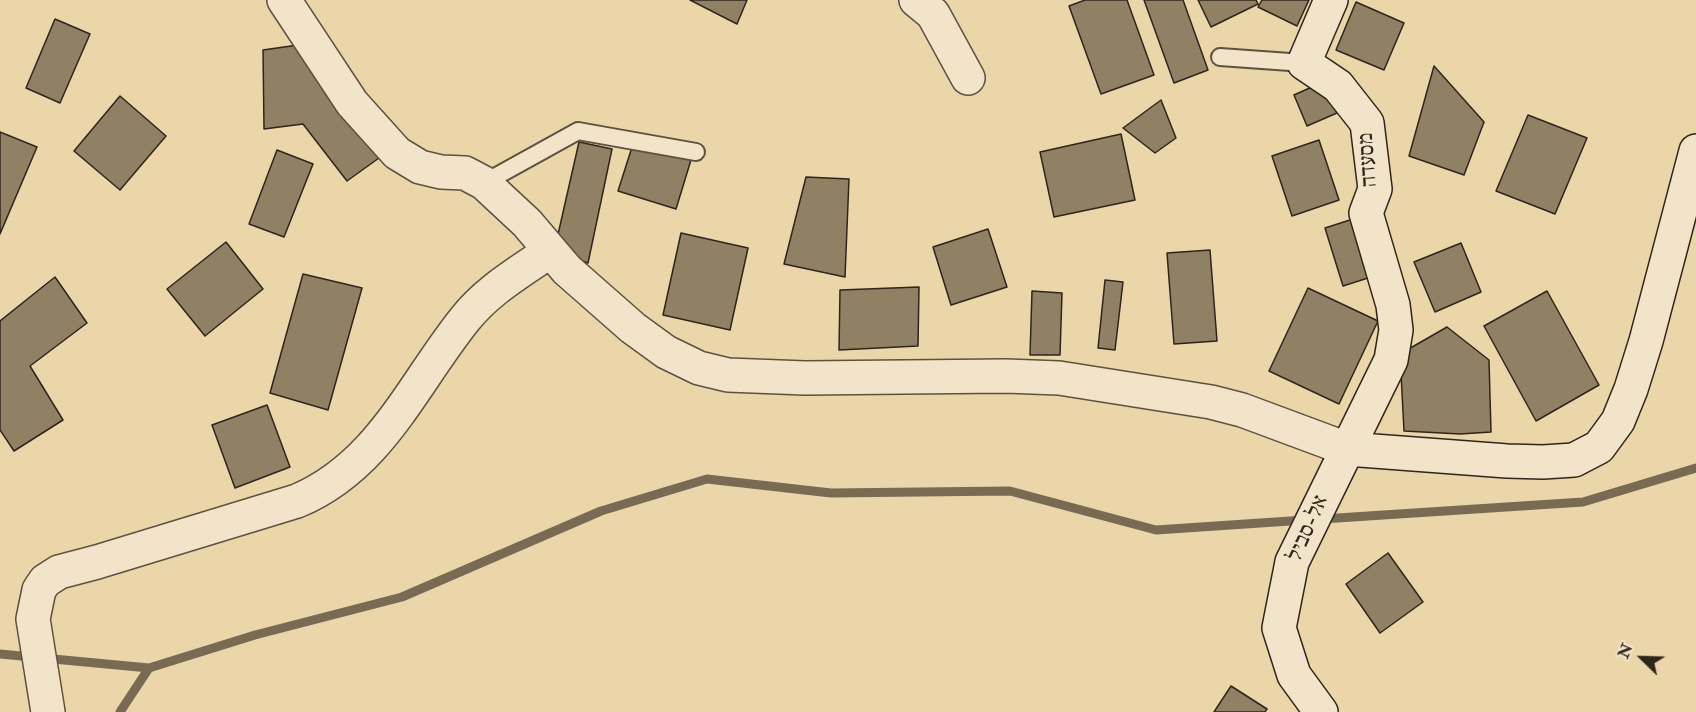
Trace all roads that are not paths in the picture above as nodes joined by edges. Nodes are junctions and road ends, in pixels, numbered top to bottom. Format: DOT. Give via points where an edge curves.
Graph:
graph roads {
  1 [pos="284,0"];
  2 [pos="916,0"];
  3 [pos="1331,0"];
  4 [pos="1220,57"];
  5 [pos="1304,63"];
  6 [pos="969,78"];
  7 [pos="1696,151"];
  8 [pos="696,152"];
  9 [pos="484,183"];
  10 [pos="550,251"];
  11 [pos="1365,415"];
  12 [pos="1347,449"];
  13 [pos="48,712"];
  14 [pos="1321,712"];
  1 -- 9 [label="street" via="352,103 398,153 420,167 465,173"];
  2 -- 6 [label="street" via="933,15"];
  3 -- 5 [label="street"];
  4 -- 5 [label="lane"];
  5 -- 11 [label="street, מסעדה" via="1338,86 1367,123 1375,189 1366,213 1393,305 1396,330 1391,360"];
  7 -- 12 [label="street" via="1631,389 1618,421 1599,447 1574,460 1543,462"];
  8 -- 9 [label="lane" via="578,131"];
  9 -- 10 [label="street"];
  10 -- 12 [label="street" via="633,328 666,352 699,368 728,375 805,378 1059,378 1232,407"];
  10 -- 13 [label="street" via="484,297 382,435 359,461 316,493 59,572 45,581 39,590 33,619"];
  11 -- 12 [label="street, אל-סביל"];
  12 -- 14 [label="street, אל-סביל" via="1292,562 1279,628 1294,675"];
}
